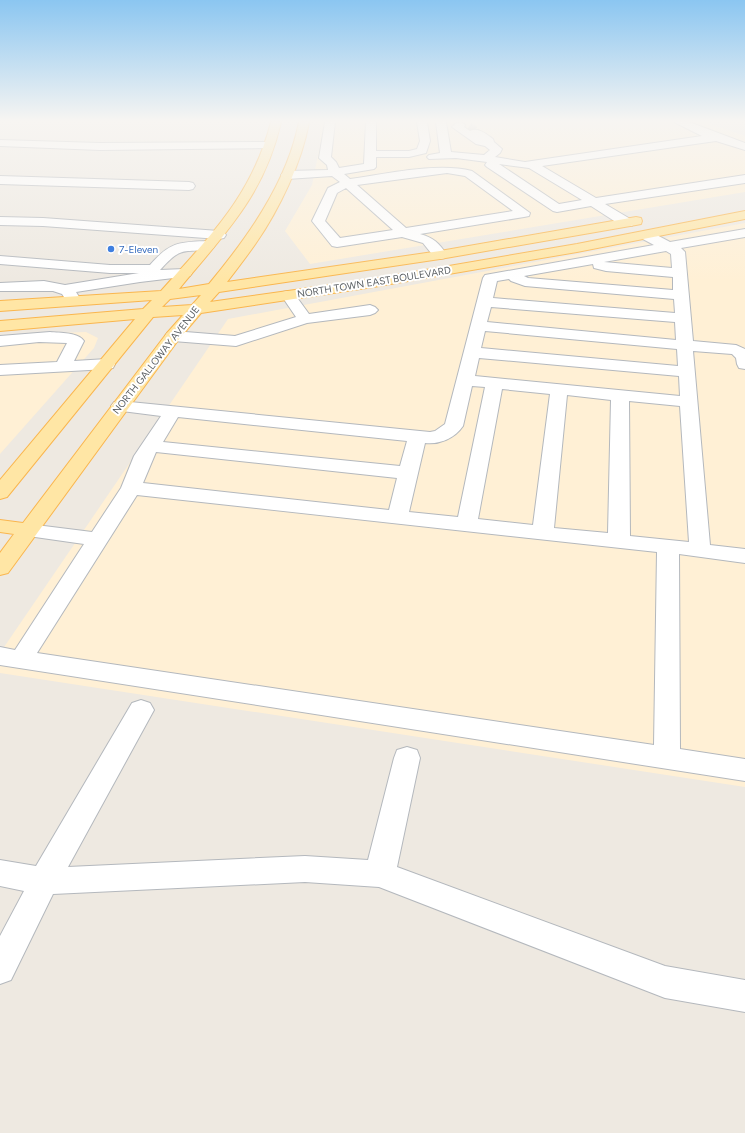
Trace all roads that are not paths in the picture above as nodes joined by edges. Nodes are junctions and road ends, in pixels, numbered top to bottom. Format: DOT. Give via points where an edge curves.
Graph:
graph roads {
  1 [pos="258,175"];
  2 [pos="287,175"];
  3 [pos="338,175"];
  4 [pos="405,175"];
  5 [pos="471,175"];
  6 [pos="506,175"];
  7 [pos="550,175"];
  8 [pos="745,179"];
  9 [pos="0,180"];
  10 [pos="348,183"];
  11 [pos="189,186"];
  12 [pos="596,202"];
  13 [pos="745,215"];
  14 [pos="0,221"];
  15 [pos="627,223"];
  16 [pos="648,227"];
  17 [pos="404,233"];
  18 [pos="745,233"];
  19 [pos="215,240"];
  20 [pos="668,247"];
  21 [pos="462,251"];
  22 [pos="440,255"];
  23 [pos="0,260"];
  24 [pos="589,260"];
  25 [pos="478,264"];
  26 [pos="152,272"];
  27 [pos="185,273"];
  28 [pos="679,273"];
  29 [pos="509,275"];
  30 [pos="490,278"];
  31 [pos="0,287"];
  32 [pos="215,287"];
  33 [pos="65,289"];
  34 [pos="167,295"];
  35 [pos="288,295"];
  36 [pos="681,295"];
  37 [pos="74,302"];
  38 [pos="484,302"];
  39 [pos="0,306"];
  40 [pos="195,309"];
  41 [pos="370,310"];
  42 [pos="148,313"];
  43 [pos="682,318"];
  44 [pos="305,319"];
  45 [pos="50,323"];
  46 [pos="0,326"];
  47 [pos="478,326"];
  48 [pos="173,336"];
  49 [pos="40,338"];
  50 [pos="0,341"];
  51 [pos="684,346"];
  52 [pos="472,352"];
  53 [pos="107,364"];
  54 [pos="745,364"];
  55 [pos="63,366"];
  56 [pos="0,370"];
  57 [pos="687,372"];
  58 [pos="465,380"];
  59 [pos="494,383"];
  60 [pos="559,389"];
  61 [pos="620,395"];
  62 [pos="689,402"];
  63 [pos="120,406"];
  64 [pos="172,411"];
  65 [pos="417,437"];
  66 [pos="150,446"];
  67 [pos="408,473"];
  68 [pos="131,488"];
  69 [pos="0,493"];
  70 [pos="397,517"];
  71 [pos="467,525"];
  72 [pos="0,526"];
  73 [pos="28,530"];
  74 [pos="543,533"];
  75 [pos="99,539"];
  76 [pos="619,541"];
  77 [pos="668,547"];
  78 [pos="700,550"];
  79 [pos="745,556"];
  80 [pos="0,568"];
  81 [pos="11,658"];
  82 [pos="141,710"];
  83 [pos="407,758"];
  84 [pos="667,758"];
  85 [pos="745,770"];
  86 [pos="2,874"];
  87 [pos="380,874"];
  88 [pos="44,881"];
  89 [pos="0,968"];
  90 [pos="745,996"];
  1 -- 2 [label="main road"];
  1 -- 19 [label="main road"];
  2 -- 32 [label="main road, NORTH GALLOWAY AVENUE" via="251,241"];
  3 -- 10 [label="street"];
  4 -- 10 [label="street"];
  5 -- 17 [label="street" via="524,213"];
  6 -- 12 [label="street" via="557,208"];
  7 -- 12 [label="street"];
  8 -- 12 [label="street"];
  9 -- 11 [label="street"];
  10 -- 17 [label="street"];
  10 -- 17 [label="street" via="332,191 318,222 337,243"];
  12 -- 15 [label="street"];
  13 -- 16 [label="main road, NORTH TOWN EAST BOULEVARD"];
  14 -- 19 [label="street" via="43,222"];
  15 -- 16 [label="main road"];
  15 -- 21 [label="main road, NORTH TOWN EAST BOULEVARD"];
  16 -- 20 [label="street"];
  16 -- 25 [label="main road, NORTH TOWN EAST BOULEVARD"];
  17 -- 22 [label="street" via="428,240"];
  18 -- 20 [label="street"];
  19 -- 26 [label="street" via="170,251"];
  19 -- 27 [label="main road"];
  20 -- 24 [label="street"];
  20 -- 28 [label="street" via="678,252"];
  21 -- 22 [label="main road, NORTH TOWN EAST BOULEVARD"];
  21 -- 25 [label="main road"];
  22 -- 32 [label="main road, NORTH TOWN EAST BOULEVARD"];
  23 -- 26 [label="street"];
  24 -- 28 [label="street" via="606,267"];
  24 -- 29 [label="street"];
  25 -- 30 [label="street"];
  25 -- 35 [label="main road, NORTH TOWN EAST BOULEVARD"];
  26 -- 27 [label="street"];
  26 -- 33 [label="street" via="98,286"];
  27 -- 34 [label="main road"];
  28 -- 36 [label="street"];
  29 -- 30 [label="street"];
  29 -- 36 [label="street" via="525,282"];
  30 -- 38 [label="street"];
  31 -- 33 [label="street" via="41,286"];
  32 -- 34 [label="main road, NORTH TOWN EAST BOULEVARD"];
  32 -- 40 [label="main road, NORTH GALLOWAY AVENUE"];
  33 -- 37 [label="street"];
  34 -- 37 [label="main road, NORTH TOWN EAST BOULEVARD"];
  34 -- 42 [label="main road"];
  35 -- 40 [label="main road, NORTH TOWN EAST BOULEVARD"];
  35 -- 44 [label="street"];
  36 -- 43 [label="street"];
  37 -- 39 [label="main road, NORTH TOWN EAST BOULEVARD"];
  38 -- 43 [label="street"];
  38 -- 47 [label="street"];
  40 -- 42 [label="main road, NORTH TOWN EAST BOULEVARD"];
  40 -- 48 [label="main road, NORTH GALLOWAY AVENUE"];
  41 -- 44 [label="street"];
  42 -- 45 [label="main road, NORTH TOWN EAST BOULEVARD"];
  42 -- 53 [label="main road"];
  43 -- 51 [label="street"];
  44 -- 48 [label="street" via="236,341"];
  45 -- 46 [label="main road, NORTH TOWN EAST BOULEVARD"];
  45 -- 49 [label="street"];
  47 -- 51 [label="street"];
  47 -- 52 [label="street"];
  48 -- 63 [label="main road, NORTH GALLOWAY AVENUE"];
  49 -- 50 [label="street"];
  49 -- 55 [label="street" via="60,337 76,341"];
  51 -- 54 [label="street" via="736,350 744,356"];
  51 -- 57 [label="street"];
  52 -- 57 [label="street"];
  52 -- 58 [label="street"];
  53 -- 55 [label="street"];
  53 -- 69 [label="main road"];
  55 -- 56 [label="street"];
  57 -- 62 [label="street"];
  58 -- 59 [label="street"];
  58 -- 65 [label="street" via="454,426 442,435 430,438"];
  59 -- 60 [label="street"];
  59 -- 71 [label="street"];
  60 -- 61 [label="street"];
  60 -- 74 [label="street"];
  61 -- 62 [label="street"];
  61 -- 76 [label="street"];
  62 -- 78 [label="street"];
  63 -- 64 [label="street"];
  63 -- 73 [label="main road, NORTH GALLOWAY AVENUE"];
  64 -- 65 [label="street"];
  64 -- 66 [label="street"];
  65 -- 67 [label="street"];
  66 -- 67 [label="street"];
  66 -- 68 [label="street"];
  67 -- 70 [label="street"];
  68 -- 70 [label="street"];
  68 -- 75 [label="street"];
  70 -- 71 [label="street"];
  71 -- 74 [label="street"];
  72 -- 73 [label="main road"];
  73 -- 75 [label="street"];
  73 -- 80 [label="main road, NORTH GALLOWAY AVENUE"];
  74 -- 76 [label="street"];
  75 -- 81 [label="street"];
  76 -- 77 [label="street"];
  77 -- 78 [label="street"];
  77 -- 84 [label="street"];
  78 -- 79 [label="street"];
  81 -- 84 [label="street"];
  82 -- 88 [label="street"];
  83 -- 87 [label="street"];
  84 -- 85 [label="street"];
  86 -- 88 [label="street"];
  87 -- 88 [label="street" via="305,869"];
  87 -- 90 [label="street" via="665,982"];
  88 -- 89 [label="street"];
}
